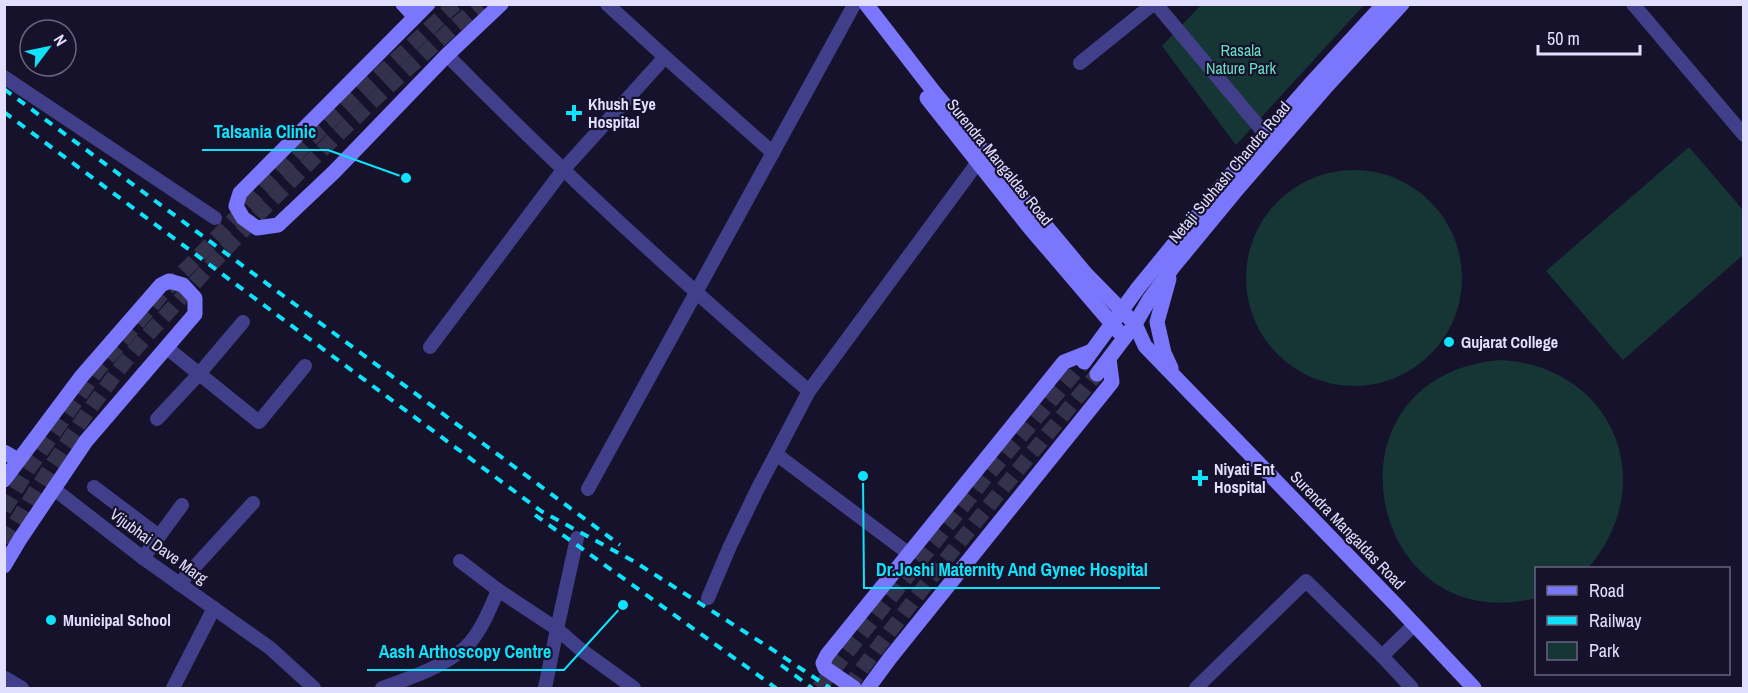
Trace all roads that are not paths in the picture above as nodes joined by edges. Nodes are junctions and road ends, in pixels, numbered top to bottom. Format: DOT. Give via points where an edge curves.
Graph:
graph roads {
  1 [pos="403,4"];
  2 [pos="428,4"];
  3 [pos="501,4"];
  4 [pos="607,4"];
  5 [pos="1154,4"];
  6 [pos="1384,4"];
  7 [pos="1402,4"];
  8 [pos="1633,4"];
  9 [pos="858,5"];
  10 [pos="415,17"];
  11 [pos="447,55"];
  12 [pos="665,57"];
  13 [pos="1080,63"];
  14 [pos="4,77"];
  15 [pos="1266,135"];
  16 [pos="1743,135"];
  17 [pos="773,153"];
  18 [pos="981,158"];
  19 [pos="563,170"];
  20 [pos="215,218"];
  21 [pos="1173,267"];
  22 [pos="696,294"];
  23 [pos="1122,311"];
  24 [pos="243,322"];
  25 [pos="1135,324"];
  26 [pos="1113,325"];
  27 [pos="1124,337"];
  28 [pos="1145,346"];
  29 [pos="430,347"];
  30 [pos="167,348"];
  31 [pos="1109,359"];
  32 [pos="305,366"];
  33 [pos="199,374"];
  34 [pos="1097,374"];
  35 [pos="1176,379"];
  36 [pos="809,391"];
  37 [pos="157,419"];
  38 [pos="4,452"];
  39 [pos="776,454"];
  40 [pos="18,460"];
  41 [pos="4,480"];
  42 [pos="94,487"];
  43 [pos="54,489"];
  44 [pos="588,489"];
  45 [pos="253,503"];
  46 [pos="182,505"];
  47 [pos="159,536"];
  48 [pos="577,538"];
  49 [pos="908,552"];
  50 [pos="143,558"];
  51 [pos="460,561"];
  52 [pos="4,566"];
  53 [pos="179,584"];
  54 [pos="498,590"];
  55 [pos="708,598"];
  56 [pos="214,608"];
  57 [pos="1414,625"];
  58 [pos="557,629"];
  59 [pos="1382,656"];
  60 [pos="5,678"];
  61 [pos="22,688"];
  62 [pos="173,688"];
  63 [pos="314,688"];
  64 [pos="382,688"];
  65 [pos="545,688"];
  66 [pos="634,688"];
  67 [pos="854,688"];
  68 [pos="868,688"];
  69 [pos="1196,688"];
  70 [pos="1412,688"];
  71 [pos="1474,688"];
  1 -- 10 [label="main road"];
  2 -- 10 [label="main road"];
  3 -- 11 [label="main road"];
  4 -- 12 [label="street"];
  5 -- 13 [label="street"];
  5 -- 15 [label="street"];
  6 -- 15 [label="main road, Netaji Subhash Chandra Road"];
  7 -- 21 [label="main road, Netaji Subhash Chandra Road" via="1324,88"];
  8 -- 16 [label="street"];
  9 -- 17 [label="street"];
  9 -- 18 [label="main road, Surendra Mangaldas Road" via="934,92"];
  10 -- 11 [label="main road" via="240,193 236,206 243,218 257,228 278,225"];
  11 -- 19 [label="street"];
  12 -- 17 [label="street"];
  12 -- 19 [label="street"];
  14 -- 20 [label="street"];
  15 -- 23 [label="main road, Netaji Subhash Chandra Road"];
  17 -- 22 [label="street"];
  18 -- 23 [label="main road, Surendra Mangaldas Road"];
  18 -- 26 [label="main road, Surendra Mangaldas Road"];
  18 -- 36 [label="street"];
  19 -- 22 [label="street"];
  19 -- 29 [label="street"];
  21 -- 25 [label="main road, Netaji Subhash Chandra Road"];
  21 -- 35 [label="main road" via="1157,322 1164,353"];
  22 -- 36 [label="street"];
  22 -- 44 [label="street"];
  23 -- 25 [label="main road, Surendra Mangaldas Road"];
  23 -- 26 [label="main road, Netaji Subhash Chandra Road"];
  24 -- 33 [label="street"];
  25 -- 27 [label="main road, Netaji Subhash Chandra Road"];
  25 -- 28 [label="main road"];
  26 -- 27 [label="main road, Surendra Mangaldas Road"];
  26 -- 49 [label="main road, Netaji Subhash Chandra Road" via="1088,357 1064,362"];
  27 -- 28 [label="main road"];
  27 -- 31 [label="main road, Netaji Subhash Chandra Road"];
  28 -- 35 [label="main road, Surendra Mangaldas Road"];
  30 -- 33 [label="street"];
  30 -- 40 [label="main road" via="195,314 195,298 183,285 170,281 161,285 81,377"];
  30 -- 43 [label="main road" via="86,441"];
  31 -- 34 [label="main road, Netaji Subhash Chandra Road"];
  31 -- 68 [label="main road" via="1112,382"];
  32 -- 33 [label="street" via="259,422"];
  33 -- 37 [label="street"];
  35 -- 57 [label="main road, Surendra Mangaldas Road"];
  36 -- 39 [label="street"];
  38 -- 40 [label="main road"];
  39 -- 49 [label="street"];
  39 -- 55 [label="street"];
  40 -- 41 [label="main road"];
  42 -- 47 [label="street"];
  43 -- 50 [label="street, Vijubhai Dave Marg"];
  43 -- 52 [label="main road"];
  45 -- 53 [label="street"];
  46 -- 47 [label="street"];
  47 -- 50 [label="street"];
  48 -- 58 [label="street"];
  49 -- 67 [label="main road" via="823,661 825,668"];
  50 -- 53 [label="street, Vijubhai Dave Marg"];
  51 -- 54 [label="street"];
  53 -- 56 [label="street, Vijubhai Dave Marg"];
  54 -- 58 [label="street"];
  54 -- 64 [label="street" via="487,616 466,646 442,663"];
  56 -- 62 [label="street"];
  56 -- 63 [label="street, Vijubhai Dave Marg" via="270,648"];
  57 -- 59 [label="street"];
  57 -- 71 [label="main road, Surendra Mangaldas Road"];
  58 -- 65 [label="street"];
  58 -- 66 [label="street"];
  59 -- 69 [label="street" via="1306,581"];
  59 -- 70 [label="street"];
  60 -- 61 [label="street"];
}
